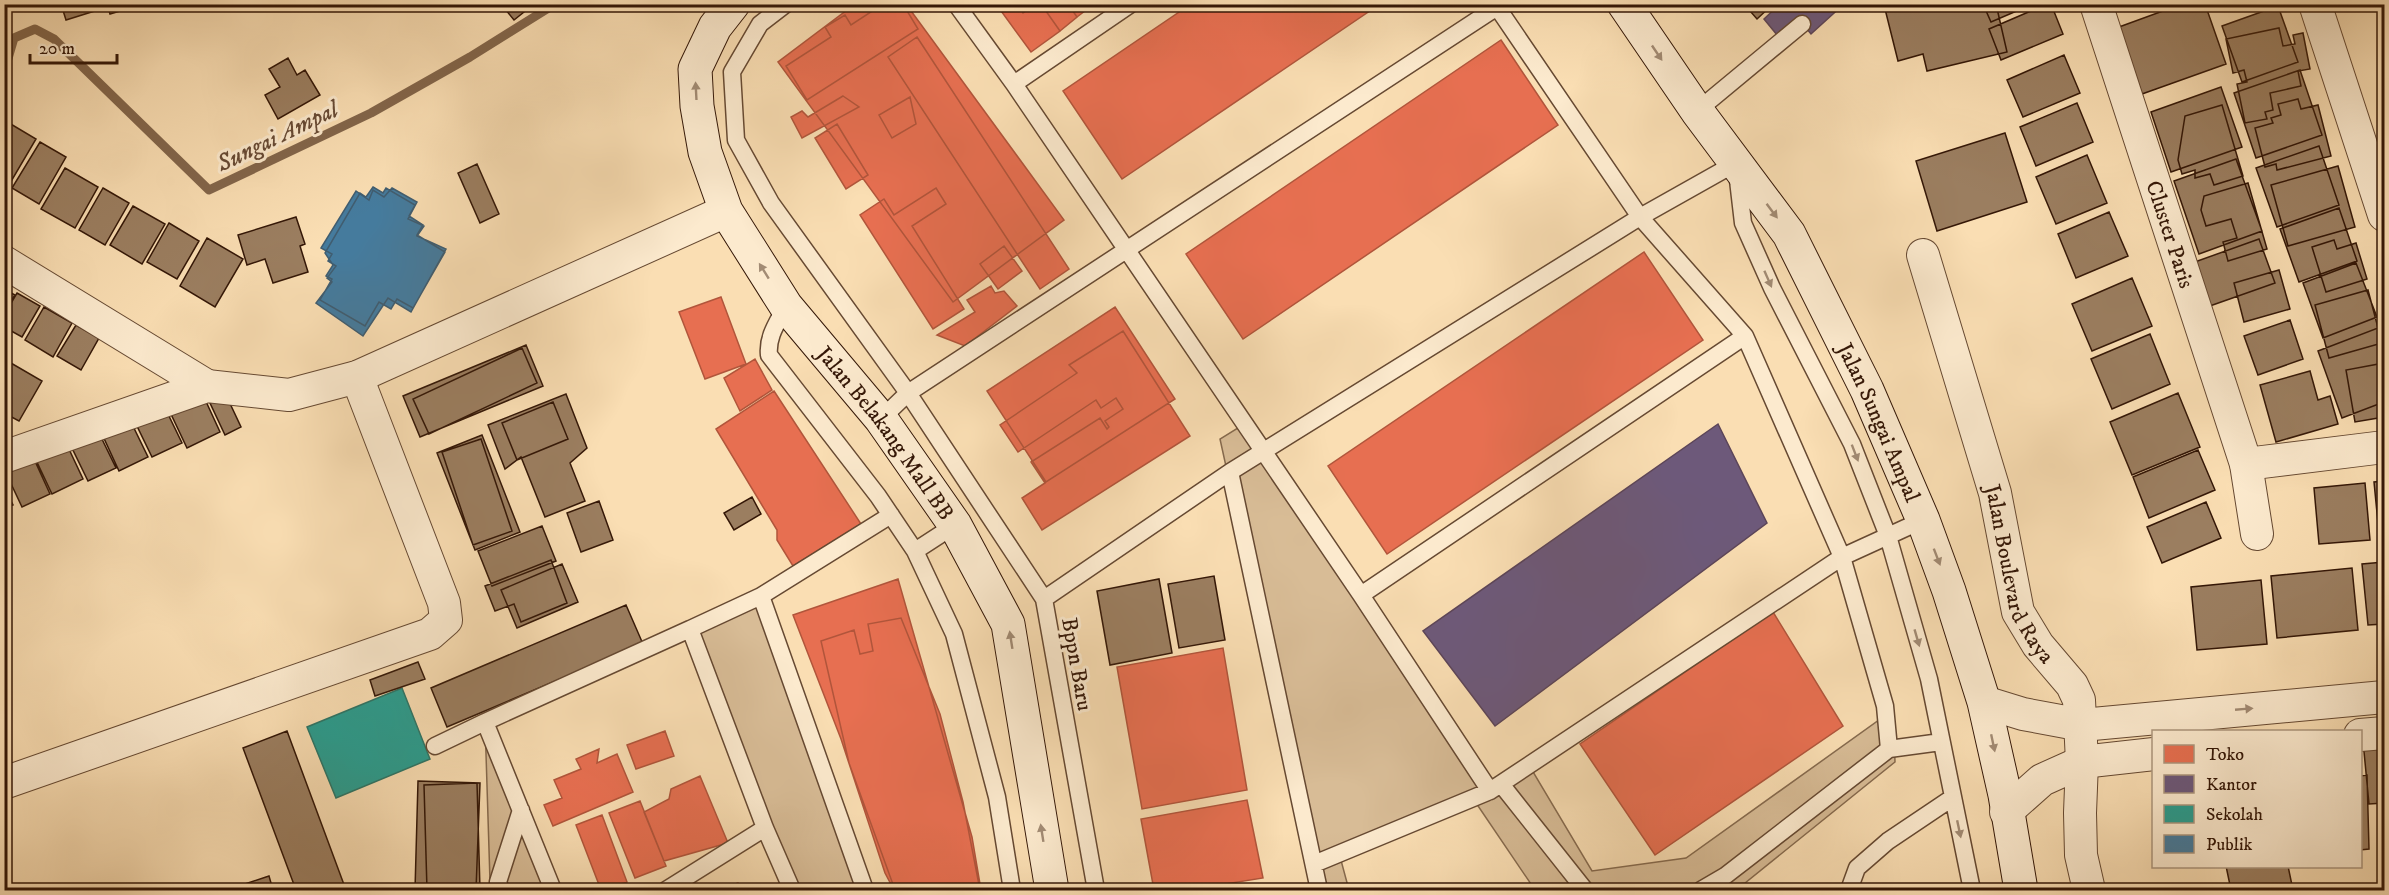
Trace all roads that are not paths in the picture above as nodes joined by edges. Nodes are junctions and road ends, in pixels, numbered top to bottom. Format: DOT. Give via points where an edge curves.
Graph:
graph roads {
  1 [pos="733,4"];
  2 [pos="786,4"];
  3 [pos="956,4"];
  4 [pos="1131,4"];
  5 [pos="1624,4"];
  6 [pos="2096,4"];
  7 [pos="2315,4"];
  8 [pos="1496,6"];
  9 [pos="1802,24"];
  10 [pos="1014,84"];
  11 [pos="1697,111"];
  12 [pos="1736,163"];
  13 [pos="726,211"];
  14 [pos="2385,215"];
  15 [pos="1640,217"];
  16 [pos="1127,249"];
  17 [pos="1923,255"];
  18 [pos="4,262"];
  19 [pos="786,306"];
  20 [pos="1745,336"];
  21 [pos="357,376"];
  22 [pos="207,386"];
  23 [pos="908,393"];
  24 [pos="881,419"];
  25 [pos="2385,447"];
  26 [pos="1263,452"];
  27 [pos="4,457"];
  28 [pos="2246,464"];
  29 [pos="1230,472"];
  30 [pos="891,515"];
  31 [pos="1923,520"];
  32 [pos="955,525"];
  33 [pos="2257,534"];
  34 [pos="1887,536"];
  35 [pos="915,551"];
  36 [pos="1842,557"];
  37 [pos="1361,595"];
  38 [pos="761,596"];
  39 [pos="1044,599"];
  40 [pos="690,629"];
  41 [pos="2385,697"];
  42 [pos="1984,702"];
  43 [pos="485,722"];
  44 [pos="2207,722"];
  45 [pos="2082,725"];
  46 [pos="2385,733"];
  47 [pos="2362,735"];
  48 [pos="1941,742"];
  49 [pos="435,746"];
  50 [pos="1889,749"];
  51 [pos="2152,754"];
  52 [pos="2094,760"];
  53 [pos="4,783"];
  54 [pos="1496,787"];
  55 [pos="1952,798"];
  56 [pos="520,810"];
  57 [pos="2006,812"];
  58 [pos="765,828"];
  59 [pos="1314,864"];
  60 [pos="501,891"];
  61 [pos="554,891"];
  62 [pos="666,891"];
  63 [pos="792,891"];
  64 [pos="865,891"];
  65 [pos="1012,891"];
  66 [pos="1052,891"];
  67 [pos="1096,891"];
  68 [pos="1319,891"];
  69 [pos="1585,891"];
  70 [pos="1701,891"];
  71 [pos="1849,891"];
  72 [pos="1972,891"];
  73 [pos="2021,891"];
  74 [pos="2089,891"];
  13 -- 1 [label="main road, Jalan Belakang Mall BB, one-way" via="705,152 695,69 715,27"];
  2 -- 23 [label="lane" via="760,24 732,72 735,140 771,203"];
  3 -- 10 [label="lane"];
  4 -- 10 [label="lane"];
  5 -- 11 [label="main road, Jalan Sungai Ampal, one-way"];
  6 -- 28 [label="street, Cluster Paris"];
  7 -- 14 [label="street"];
  8 -- 15 [label="lane"];
  8 -- 16 [label="lane"];
  9 -- 11 [label="lane"];
  10 -- 16 [label="lane"];
  11 -- 12 [label="main road, Jalan Sungai Ampal"];
  12 -- 15 [label="lane, Bppn Baru"];
  12 -- 31 [label="main road, Jalan Sungai Ampal, one-way" via="1789,234 1868,390"];
  12 -- 34 [label="lane, one-way" via="1743,223 1852,444"];
  19 -- 13 [label="main road, Jalan Belakang Mall BB, one-way"];
  13 -- 21 [label="street"];
  15 -- 20 [label="lane"];
  15 -- 26 [label="lane, Bppn Baru"];
  16 -- 23 [label="lane"];
  16 -- 26 [label="lane"];
  17 -- 45 [label="street, Jalan Boulevard Raya" via="1995,493 2018,612 2038,645 2072,685 2079,700"];
  18 -- 22 [label="street"];
  19 -- 24 [label="main road, Jalan Belakang Mall BB"];
  19 -- 30 [label="lane" via="771,335 769,355"];
  20 -- 36 [label="lane"];
  20 -- 37 [label="lane"];
  21 -- 22 [label="street" via="289,395"];
  21 -- 53 [label="street" via="444,603 446,620 430,634"];
  22 -- 27 [label="street"];
  23 -- 24 [label="lane"];
  23 -- 39 [label="lane"];
  24 -- 32 [label="main road, Jalan Belakang Mall BB"];
  25 -- 28 [label="street"];
  26 -- 29 [label="lane, Bppn Baru"];
  26 -- 37 [label="lane"];
  28 -- 33 [label="street, Cluster Paris"];
  29 -- 39 [label="lane, Bppn Baru"];
  29 -- 59 [label="lane"];
  30 -- 35 [label="lane"];
  30 -- 38 [label="lane"];
  31 -- 34 [label="lane"];
  31 -- 42 [label="main road, Jalan Sungai Ampal, one-way" via="1950,591"];
  32 -- 35 [label="lane"];
  66 -- 32 [label="main road, Jalan Belakang Mall BB, one-way" via="1008,624"];
  34 -- 36 [label="lane"];
  34 -- 48 [label="lane, one-way" via="1929,679"];
  35 -- 65 [label="lane" via="954,634 997,797"];
  36 -- 50 [label="lane" via="1885,706"];
  36 -- 54 [label="lane"];
  37 -- 54 [label="lane"];
  38 -- 40 [label="lane"];
  38 -- 64 [label="lane"];
  39 -- 67 [label="lane, Bppn Baru"];
  40 -- 43 [label="lane"];
  40 -- 58 [label="lane"];
  44 -- 41 [label="street, one-way"];
  42 -- 45 [label="street" via="2045,720"];
  42 -- 57 [label="main road, Jalan Sungai Ampal, one-way"];
  43 -- 49 [label="lane"];
  43 -- 56 [label="lane"];
  44 -- 45 [label="street"];
  45 -- 52 [label="street, Jalan Boulevard Raya"];
  46 -- 47 [label="street"];
  48 -- 50 [label="lane"];
  48 -- 55 [label="lane"];
  50 -- 70 [label="lane"];
  51 -- 52 [label="street"];
  52 -- 57 [label="street" via="2042,780"];
  52 -- 74 [label="street, Jalan Boulevard Raya" via="2080,813 2081,855"];
  54 -- 59 [label="lane"];
  54 -- 69 [label="lane"];
  55 -- 71 [label="lane" via="1888,841 1857,868"];
  55 -- 72 [label="lane, one-way"];
  56 -- 60 [label="lane" via="498,882"];
  56 -- 61 [label="lane"];
  57 -- 73 [label="main road, Jalan Sungai Ampal"];
  58 -- 62 [label="lane"];
  58 -- 63 [label="lane"];
  59 -- 68 [label="lane"];
}
